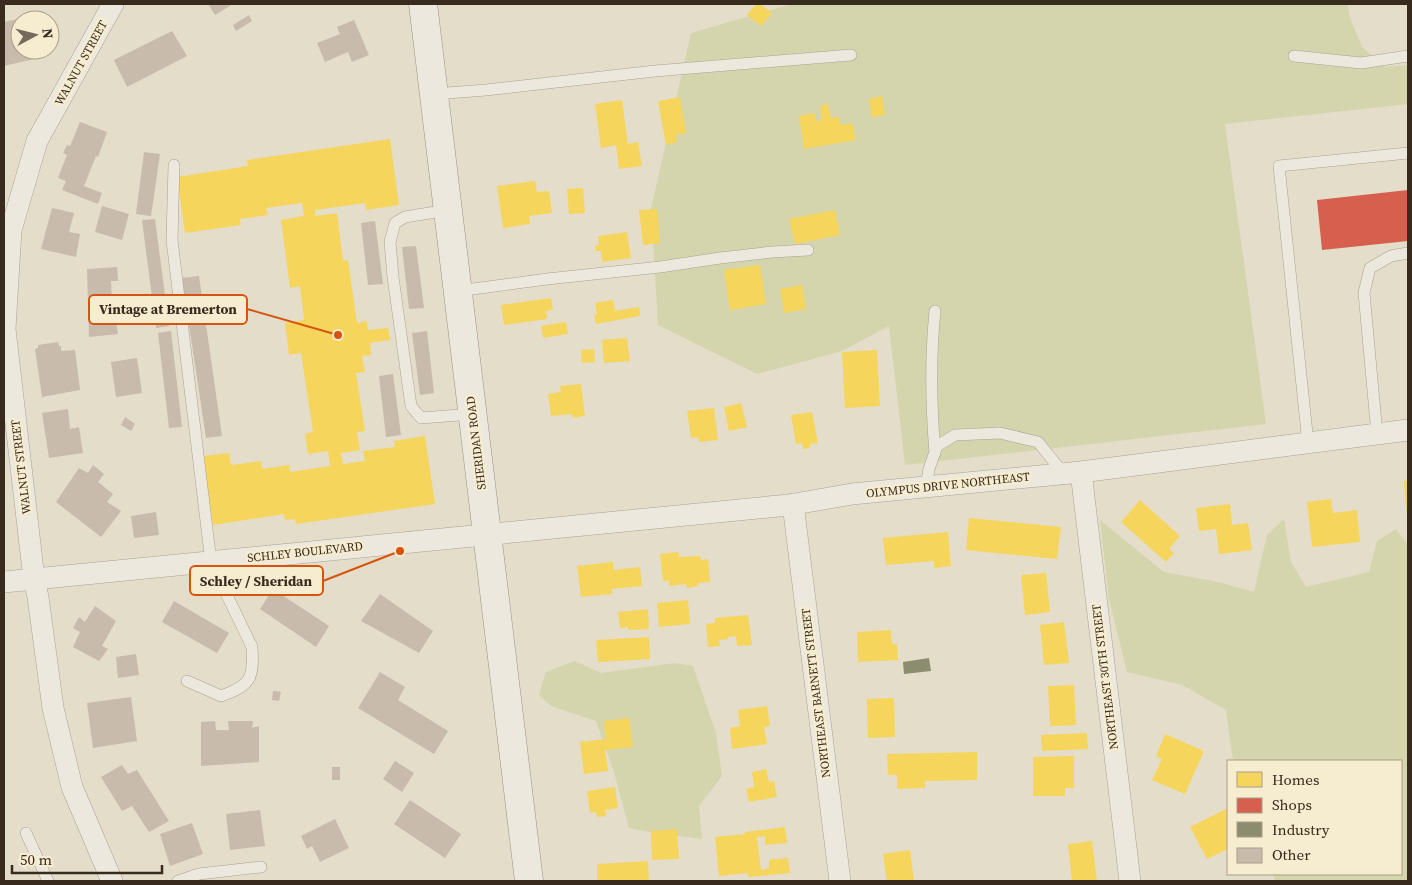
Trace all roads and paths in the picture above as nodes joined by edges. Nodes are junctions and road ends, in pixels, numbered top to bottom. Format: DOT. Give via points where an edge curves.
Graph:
graph roads {
  1 [pos="113,4"];
  2 [pos="424,4"];
  3 [pos="851,55"];
  4 [pos="1294,56"];
  5 [pos="1408,56"];
  6 [pos="434,94"];
  7 [pos="1408,154"];
  8 [pos="174,165"];
  9 [pos="448,210"];
  10 [pos="808,250"];
  11 [pos="1408,253"];
  12 [pos="458,291"];
  13 [pos="935,311"];
  14 [pos="472,414"];
  15 [pos="1408,430"];
  16 [pos="1376,434"];
  17 [pos="1308,442"];
  18 [pos="935,453"];
  19 [pos="1072,473"];
  20 [pos="926,487"];
  21 [pos="793,504"];
  22 [pos="487,534"];
  23 [pos="211,562"];
  24 [pos="34,579"];
  25 [pos="4,582"];
  26 [pos="187,682"];
  27 [pos="26,832"];
  28 [pos="261,867"];
  29 [pos="48,881"];
  30 [pos="112,881"];
  31 [pos="178,881"];
  32 [pos="529,881"];
  33 [pos="840,881"];
  34 [pos="1130,881"];
  1 -- 24 [label="street, WALNUT STREET" via="38,141 12,230 5,328"];
  2 -- 6 [label="main road, SHERIDAN ROAD"];
  3 -- 6 [label="lane"];
  4 -- 5 [label="lane" via="1360,63"];
  6 -- 9 [label="main road, SHERIDAN ROAD"];
  7 -- 17 [label="lane" via="1279,166"];
  8 -- 23 [label="lane" via="172,240"];
  9 -- 12 [label="main road, SHERIDAN ROAD"];
  9 -- 14 [label="lane" via="405,217 395,223 390,242 393,278 411,406 421,418"];
  10 -- 12 [label="lane"];
  11 -- 16 [label="lane" via="1391,256 1370,268 1364,293"];
  12 -- 14 [label="main road, SHERIDAN ROAD"];
  13 -- 18 [label="lane" via="931,385"];
  14 -- 22 [label="main road, SHERIDAN ROAD"];
  15 -- 16 [label="street, OLYMPUS DRIVE NORTHEAST"];
  16 -- 17 [label="street, OLYMPUS DRIVE NORTHEAST"];
  17 -- 19 [label="street, OLYMPUS DRIVE NORTHEAST"];
  18 -- 19 [label="lane" via="937,446 955,435 1000,433 1038,442"];
  18 -- 20 [label="lane"];
  19 -- 20 [label="street, OLYMPUS DRIVE NORTHEAST"];
  19 -- 34 [label="street, NORTHEAST 30TH STREET"];
  20 -- 21 [label="street, OLYMPUS DRIVE NORTHEAST"];
  21 -- 22 [label="street, OLYMPUS DRIVE NORTHEAST"];
  21 -- 33 [label="street, NORTHEAST BARNETT STREET"];
  22 -- 23 [label="street, SCHLEY BOULEVARD"];
  22 -- 32 [label="main road, SHERIDAN ROAD"];
  23 -- 24 [label="street, SCHLEY BOULEVARD"];
  23 -- 26 [label="lane" via="252,647 251,678 239,689 221,696"];
  24 -- 25 [label="street, SCHLEY BOULEVARD"];
  24 -- 30 [label="street, WALNUT STREET" via="53,708 72,786"];
  27 -- 29 [label="lane"];
  28 -- 31 [label="lane" via="199,874"];
}
